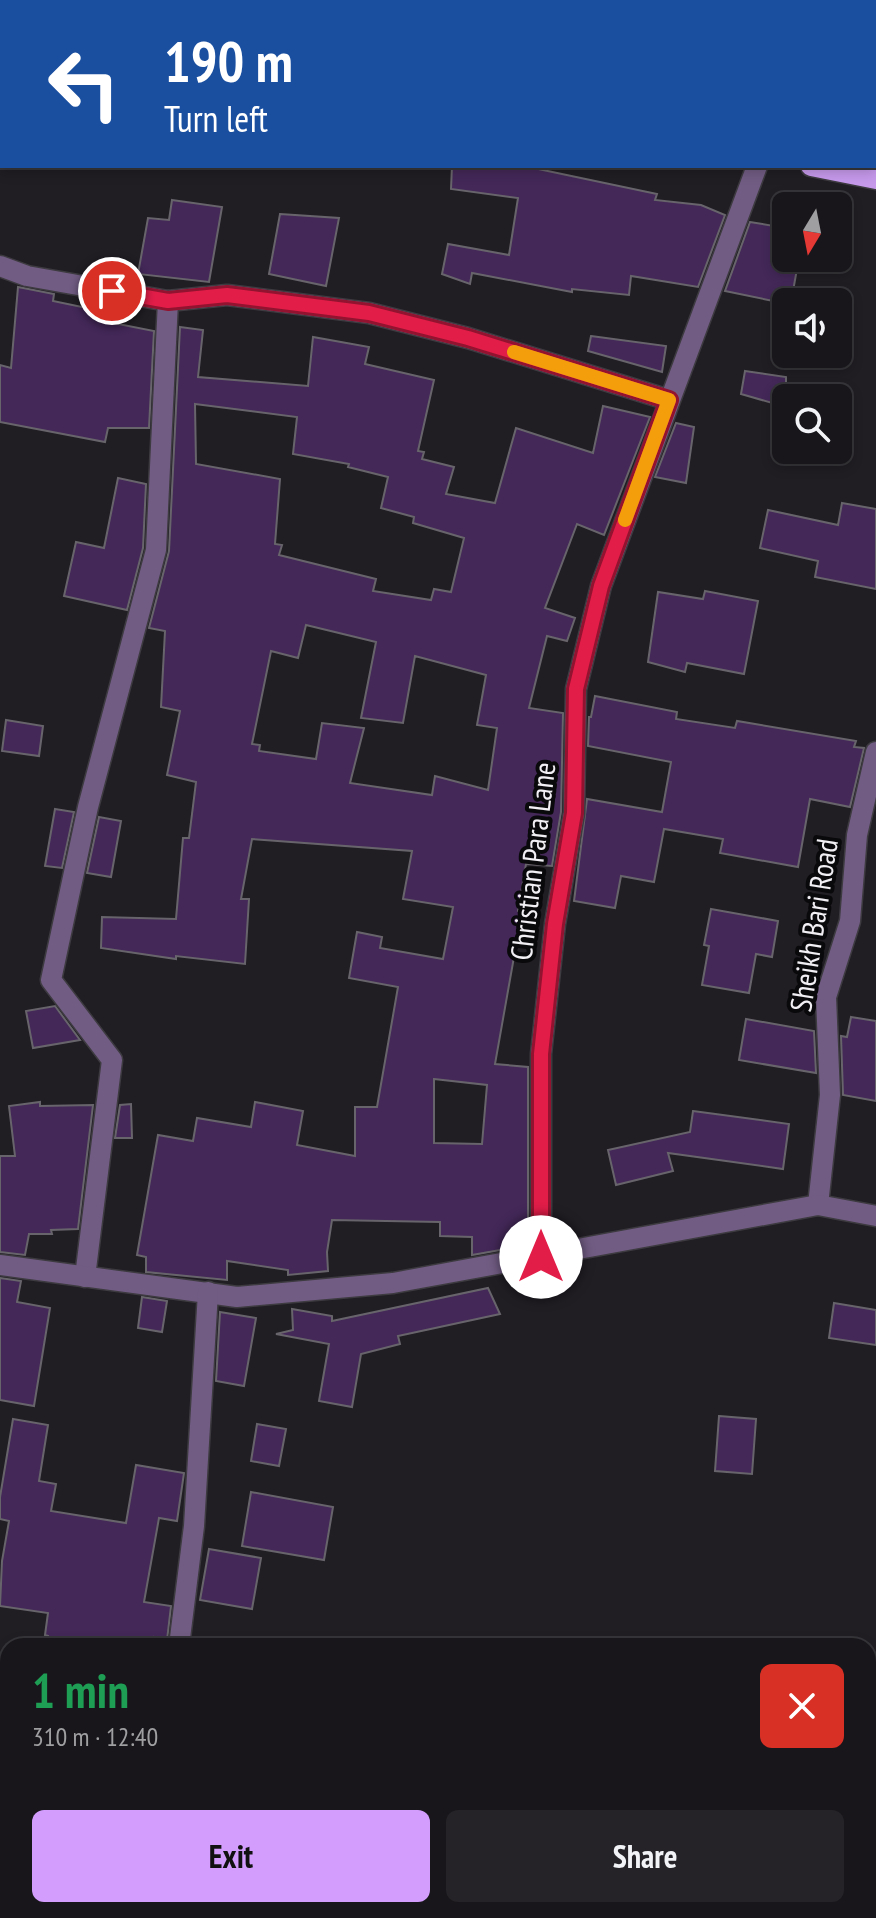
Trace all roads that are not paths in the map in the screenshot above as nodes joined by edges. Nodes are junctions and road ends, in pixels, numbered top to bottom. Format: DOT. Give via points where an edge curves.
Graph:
graph roads {
  1 [pos="756,168"];
  2 [pos="821,168"];
  3 [pos="876,179"];
  4 [pos="0,266"];
  5 [pos="168,301"];
  6 [pos="669,400"];
  7 [pos="876,752"];
  8 [pos="818,1205"];
  9 [pos="876,1216"];
  10 [pos="541,1257"];
  11 [pos="0,1265"];
  12 [pos="85,1277"];
  13 [pos="208,1292"];
  14 [pos="180,1638"];
  1 -- 6 [label="street, Christian Para Lane"];
  2 -- 3 [label="main road"];
  4 -- 5 [label="street" via="27,276"];
  5 -- 6 [label="street" via="227,295 369,313"];
  5 -- 12 [label="street" via="156,550 88,807 51,980 112,1060"];
  6 -- 10 [label="street, Christian Para Lane" via="601,586 576,689 574,813 541,1054"];
  7 -- 8 [label="street, Sheikh Bari Road" via="857,835 850,921 826,997 830,1095"];
  8 -- 9 [label="street"];
  8 -- 10 [label="street"];
  10 -- 13 [label="street" via="393,1283 237,1297"];
  11 -- 12 [label="street"];
  12 -- 13 [label="street"];
  13 -- 14 [label="street" via="194,1526"];
}
